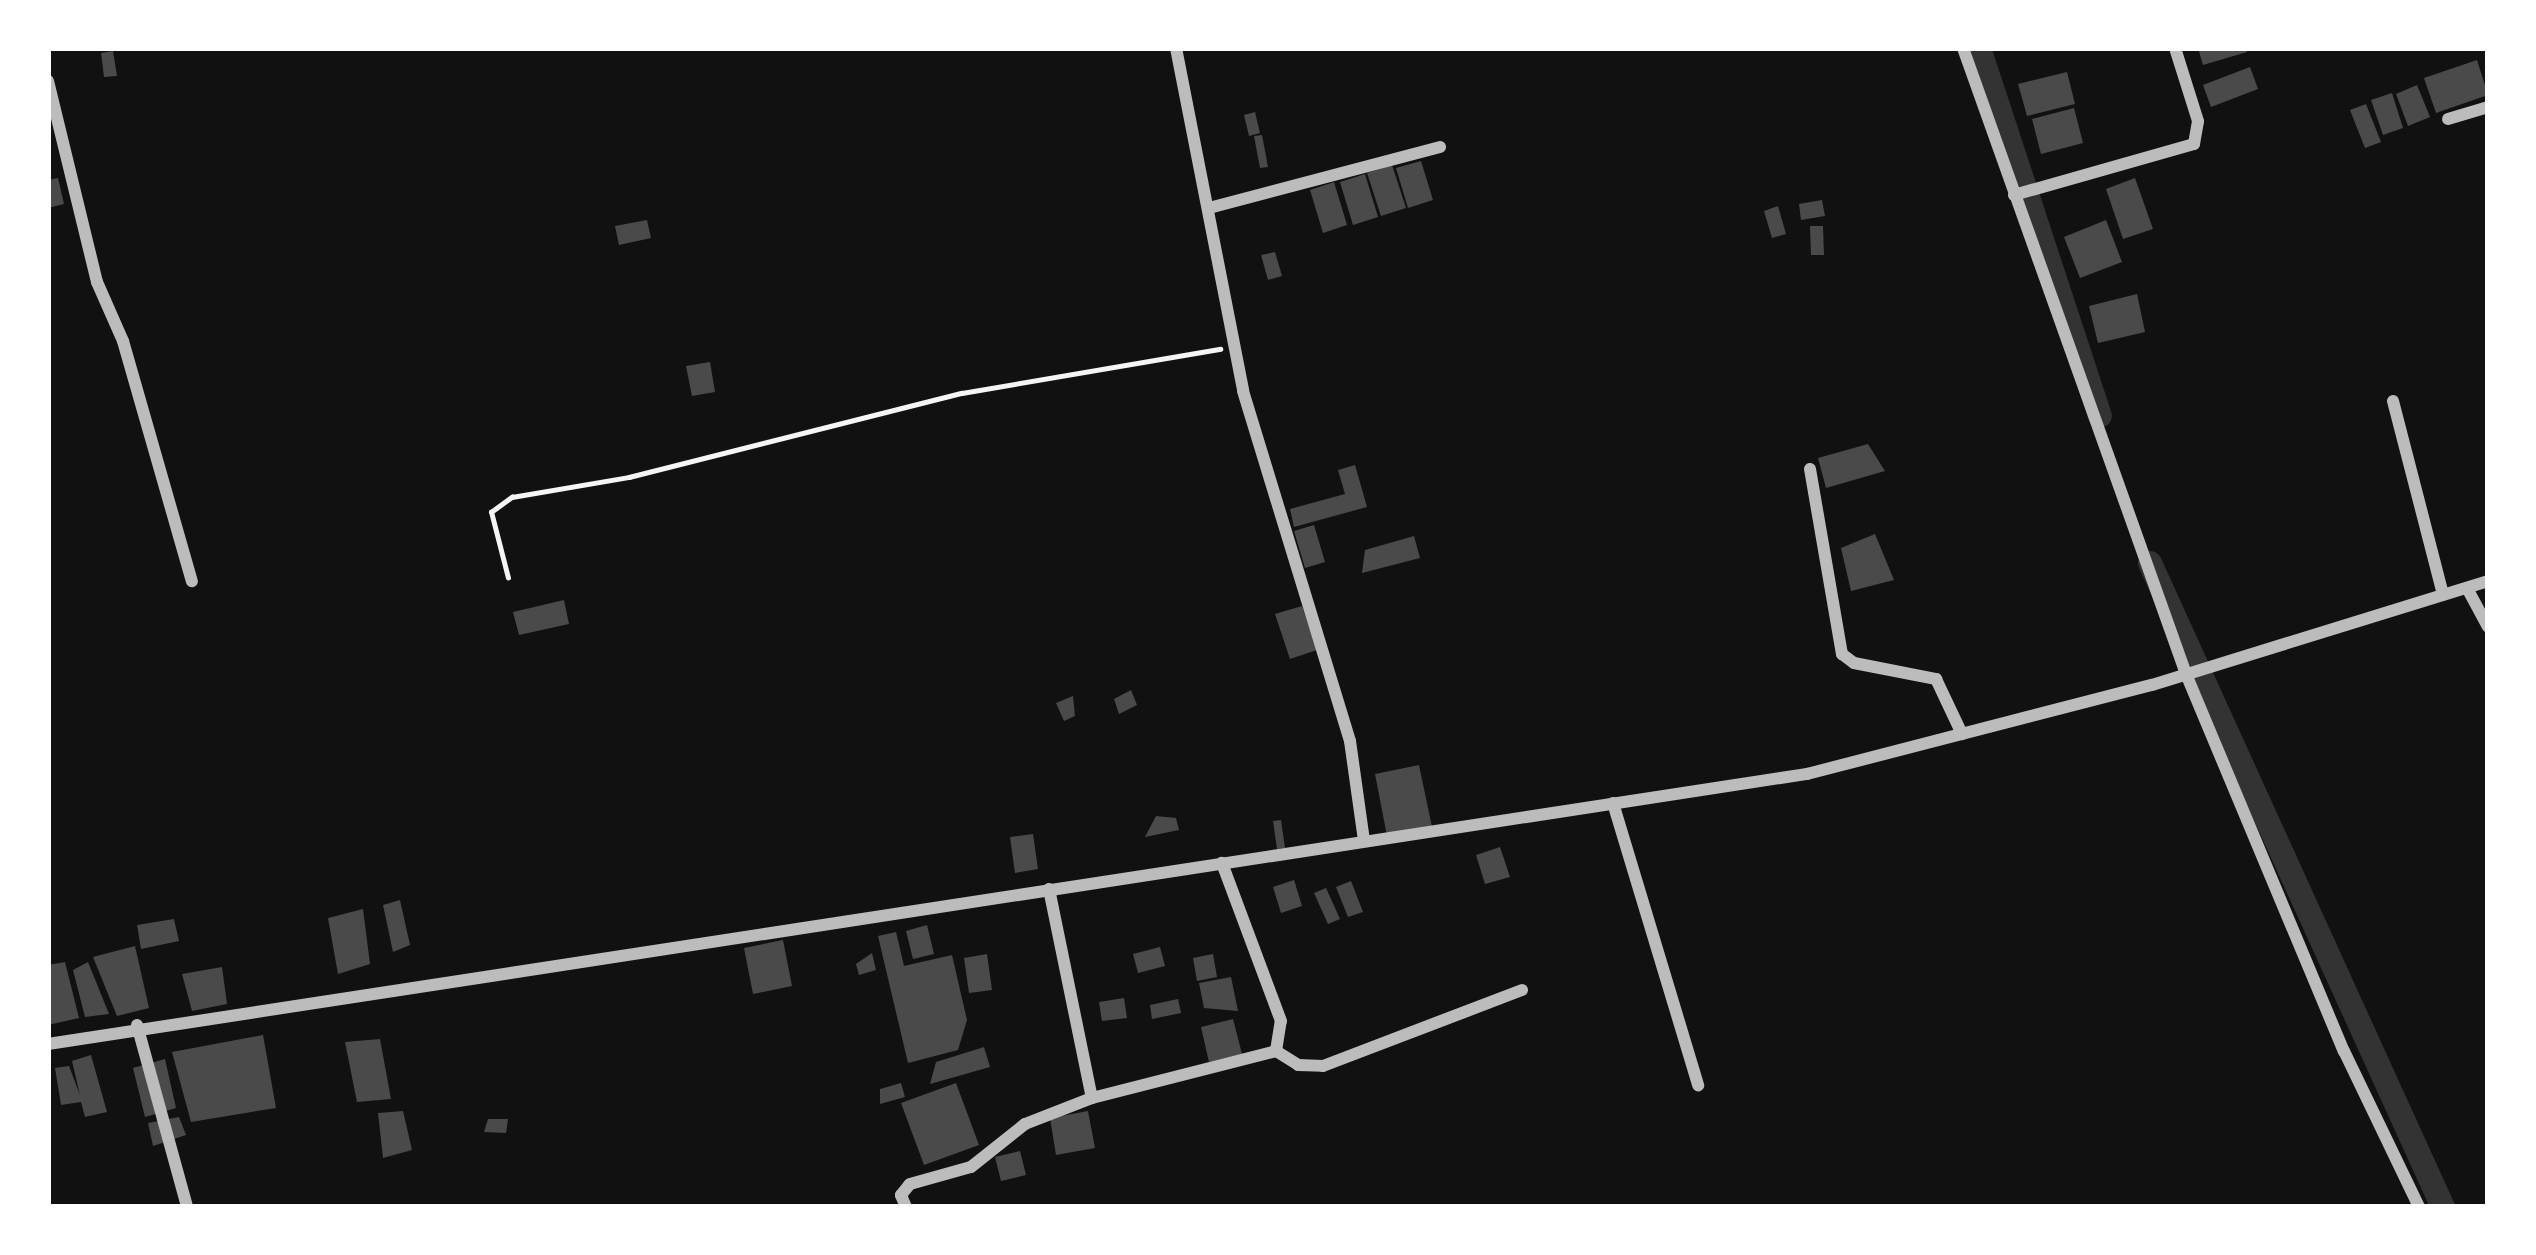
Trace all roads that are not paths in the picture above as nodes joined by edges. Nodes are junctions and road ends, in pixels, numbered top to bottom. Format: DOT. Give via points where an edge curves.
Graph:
graph roads {
  1 [pos="1176,48"];
  2 [pos="1964,48"];
  3 [pos="2175,48"];
  4 [pos="48,81"];
  5 [pos="2488,107"];
  6 [pos="2448,119"];
  7 [pos="1440,147"];
  8 [pos="2017,194"];
  9 [pos="1209,208"];
  10 [pos="2392,401"];
  11 [pos="1810,469"];
  12 [pos="192,581"];
  13 [pos="2488,581"];
  14 [pos="2467,588"];
  15 [pos="2443,595"];
  16 [pos="2488,627"];
  17 [pos="2195,671"];
  18 [pos="1962,734"];
  19 [pos="1613,803"];
  20 [pos="1364,842"];
  21 [pos="1222,863"];
  22 [pos="1049,889"];
  23 [pos="1522,990"];
  24 [pos="137,1025"];
  25 [pos="48,1044"];
  26 [pos="1276,1052"];
  27 [pos="1698,1085"];
  28 [pos="1092,1098"];
  29 [pos="188,1207"];
  30 [pos="906,1207"];
  31 [pos="2419,1207"];
  1 -- 9 [label="street"];
  2 -- 8 [label="street"];
  3 -- 8 [label="street" via="2198,121 2194,144"];
  4 -- 12 [label="street" via="97,282 123,341"];
  5 -- 6 [label="street"];
  7 -- 9 [label="street"];
  8 -- 17 [label="street"];
  9 -- 20 [label="street" via="1250,413 1350,741"];
  10 -- 15 [label="street"];
  11 -- 18 [label="street" via="1842,654 1936,679"];
  13 -- 14 [label="street"];
  14 -- 15 [label="street"];
  14 -- 16 [label="street"];
  15 -- 17 [label="street"];
  17 -- 18 [label="street"];
  17 -- 31 [label="street" via="2344,1051"];
  18 -- 19 [label="street" via="1807,774"];
  19 -- 20 [label="street"];
  19 -- 27 [label="street"];
  20 -- 21 [label="street"];
  21 -- 22 [label="street"];
  21 -- 26 [label="street" via="1281,1021"];
  22 -- 24 [label="street"];
  22 -- 28 [label="street"];
  23 -- 26 [label="street" via="1323,1066 1298,1065"];
  24 -- 25 [label="street"];
  24 -- 29 [label="street"];
  26 -- 28 [label="street"];
  28 -- 30 [label="street" via="1024,1124 971,1167 910,1184 901,1195"];
}
